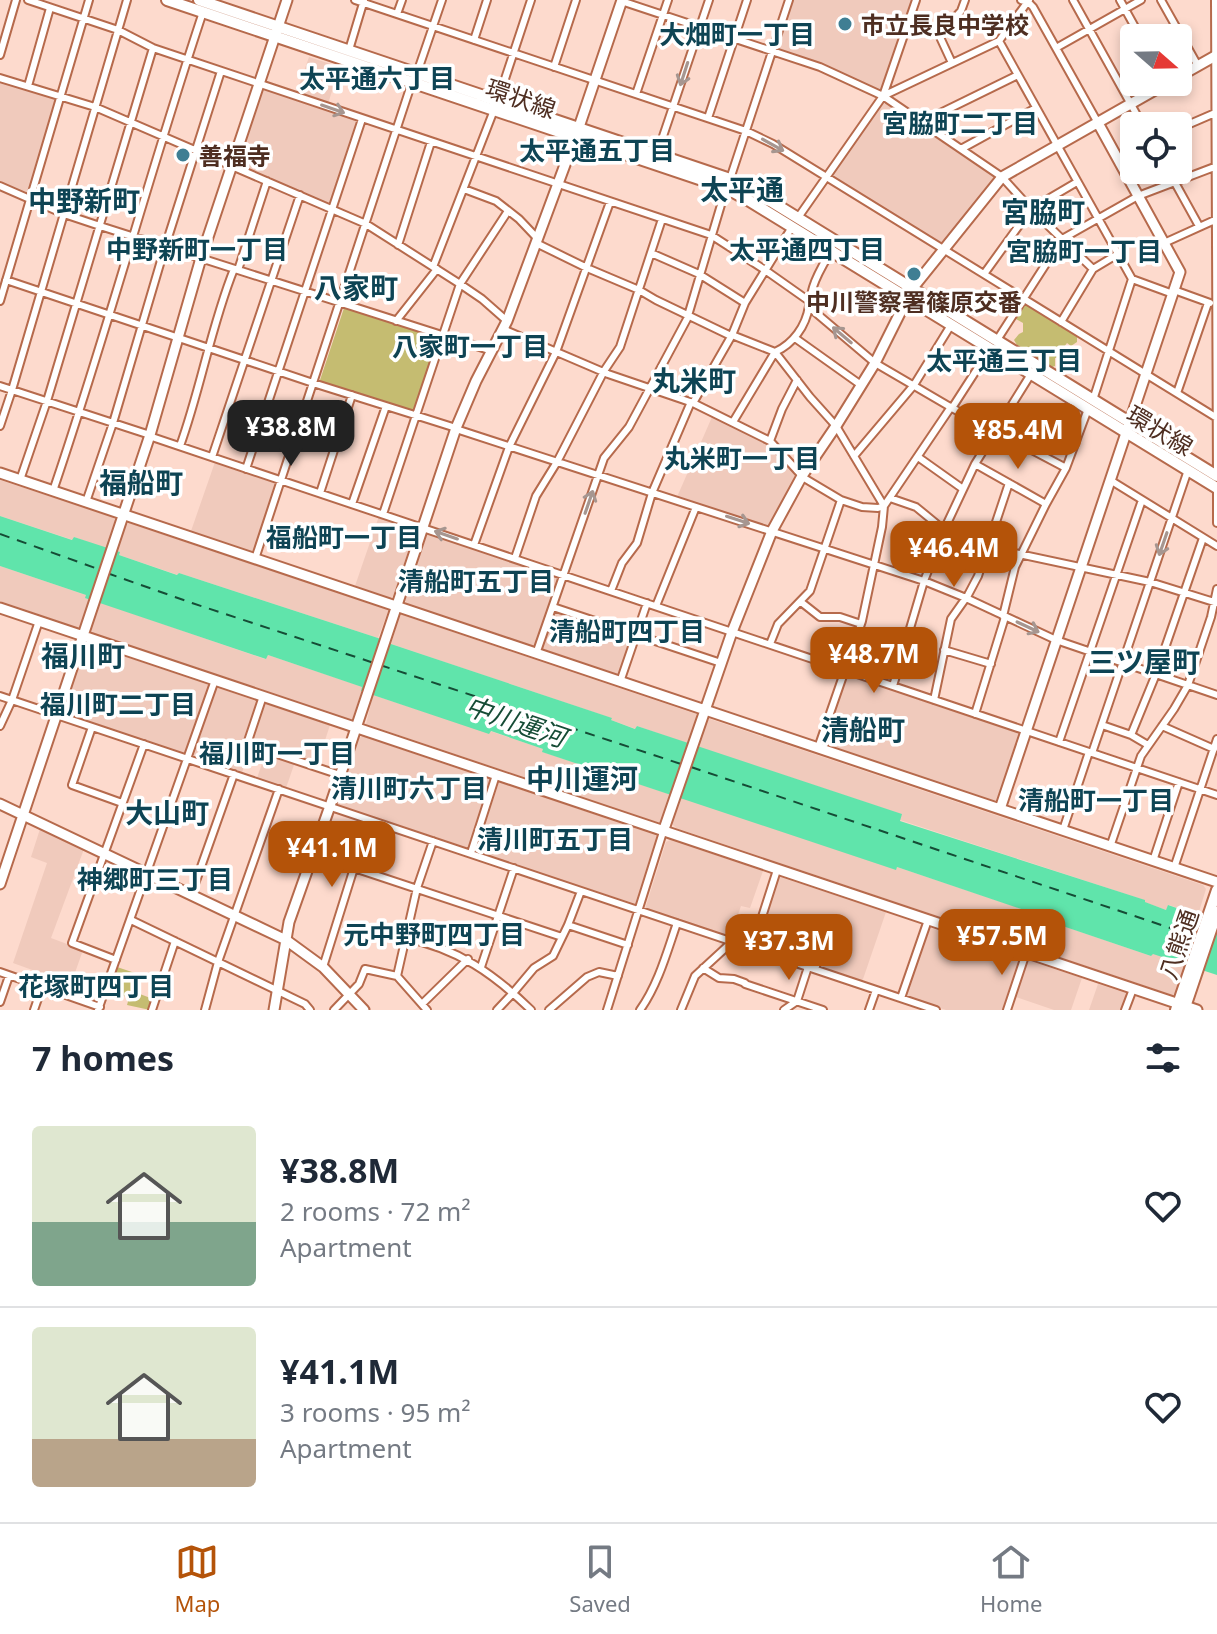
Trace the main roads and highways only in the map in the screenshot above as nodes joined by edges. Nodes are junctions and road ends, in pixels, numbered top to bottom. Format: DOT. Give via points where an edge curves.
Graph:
graph roads {
  1 [pos="167,0"];
  2 [pos="199,0"];
  3 [pos="276,31"];
  4 [pos="415,78"];
  5 [pos="577,132"];
  6 [pos="728,183"];
  7 [pos="794,223"];
  8 [pos="910,294"];
  9 [pos="994,345"];
  10 [pos="1090,405"];
  11 [pos="1128,428"];
  12 [pos="1217,476"];
  13 [pos="1217,488"];
  14 [pos="1217,890"];
  15 [pos="1214,913"];
  16 [pos="1184,1008"];
  1 -- 3 [label="main road, 環状線"];
  2 -- 3 [label="main road, 環状線"];
  3 -- 4 [label="main road, 環状線"];
  3 -- 4 [label="main road, 環状線" via="349,50"];
  4 -- 5 [label="main road, 環状線"];
  5 -- 6 [label="main road, 環状線"];
  5 -- 6 [label="main road, 環状線" via="657,154"];
  6 -- 7 [label="main road, 環状線" via="754,191"];
  7 -- 8 [label="main road, 環状線"];
  7 -- 8 [label="main road, 環状線" via="831,251"];
  8 -- 9 [label="main road, 環状線"];
  8 -- 9 [label="main road, 環状線" via="951,325"];
  9 -- 10 [label="main road, 環状線"];
  9 -- 10 [label="main road, 環状線" via="1031,374"];
  10 -- 11 [label="main road, 環状線"];
  11 -- 12 [label="main road, 環状線"];
  11 -- 13 [label="main road, 環状線"];
  14 -- 15 [label="main road, 八熊通"];
  15 -- 16 [label="main road, 八熊通"];
}
